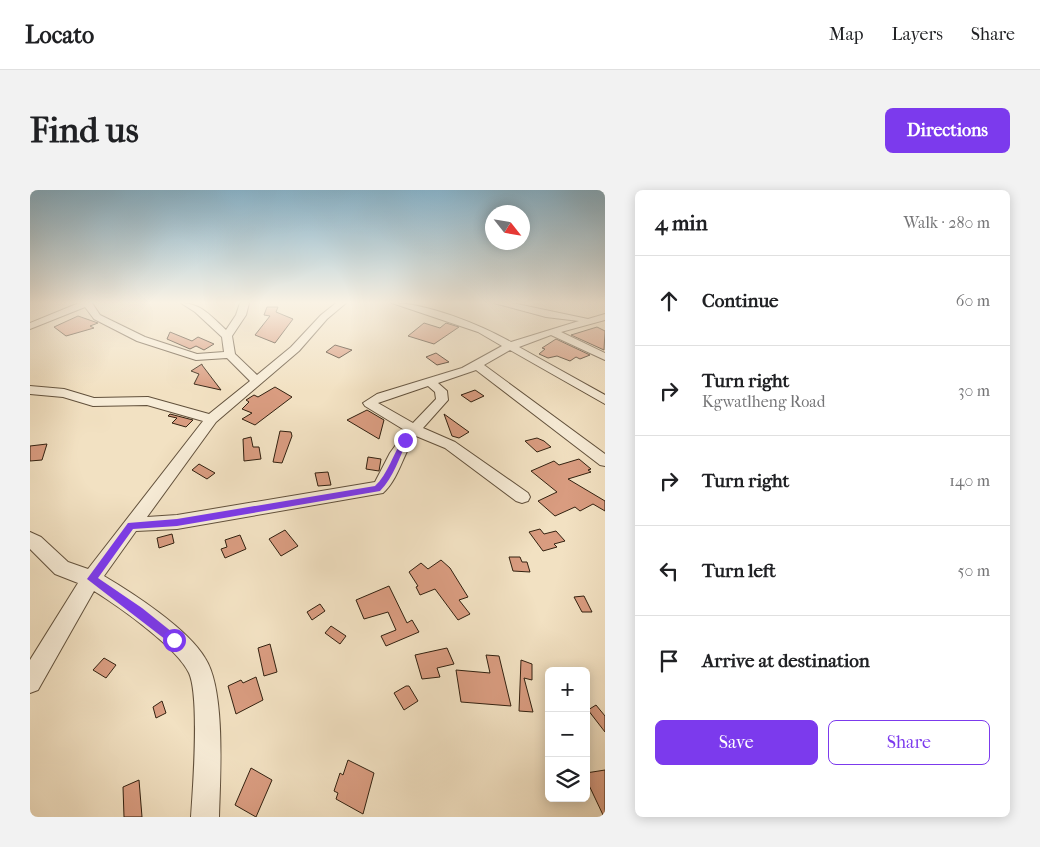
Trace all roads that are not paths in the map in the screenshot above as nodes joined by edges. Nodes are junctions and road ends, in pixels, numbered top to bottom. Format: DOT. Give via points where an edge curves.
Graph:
graph roads {
  1 [pos="125,332"];
  2 [pos="223,332"];
  3 [pos="229,332"];
  4 [pos="310,332"];
  5 [pos="485,332"];
  6 [pos="552,332"];
  7 [pos="227,336"];
  8 [pos="512,346"];
  9 [pos="230,355"];
  10 [pos="605,357"];
  11 [pos="478,366"];
  12 [pos="256,380"];
  13 [pos="430,382"];
  14 [pos="30,390"];
  15 [pos="605,400"];
  16 [pos="211,419"];
  17 [pos="415,430"];
  18 [pos="605,461"];
  19 [pos="522,497"];
  20 [pos="131,525"];
  21 [pos="30,539"];
  22 [pos="92,579"];
  23 [pos="30,682"];
  24 [pos="205,817"];
  1 -- 9 [label="street" via="193,357"];
  2 -- 7 [label="street"];
  3 -- 7 [label="street"];
  4 -- 12 [label="street" via="295,349"];
  5 -- 8 [label="street"];
  6 -- 8 [label="street"];
  6 -- 10 [label="street"];
  7 -- 9 [label="street"];
  8 -- 11 [label="street" via="489,356"];
  8 -- 15 [label="street"];
  9 -- 12 [label="street"];
  11 -- 13 [label="street"];
  11 -- 18 [label="street"];
  12 -- 16 [label="street"];
  13 -- 17 [label="street" via="440,391 442,400"];
  13 -- 17 [label="street" via="369,403"];
  14 -- 16 [label="street" via="64,393 100,402 148,401"];
  16 -- 20 [label="street"];
  17 -- 19 [label="street" via="450,445"];
  17 -- 20 [label="street" via="393,461 387,480 377,489 177,522"];
  20 -- 22 [label="street"];
  21 -- 22 [label="street" via="66,571"];
  22 -- 23 [label="street"];
  22 -- 24 [label="street" via="174,640 198,666 203,681 207,775"];
}
